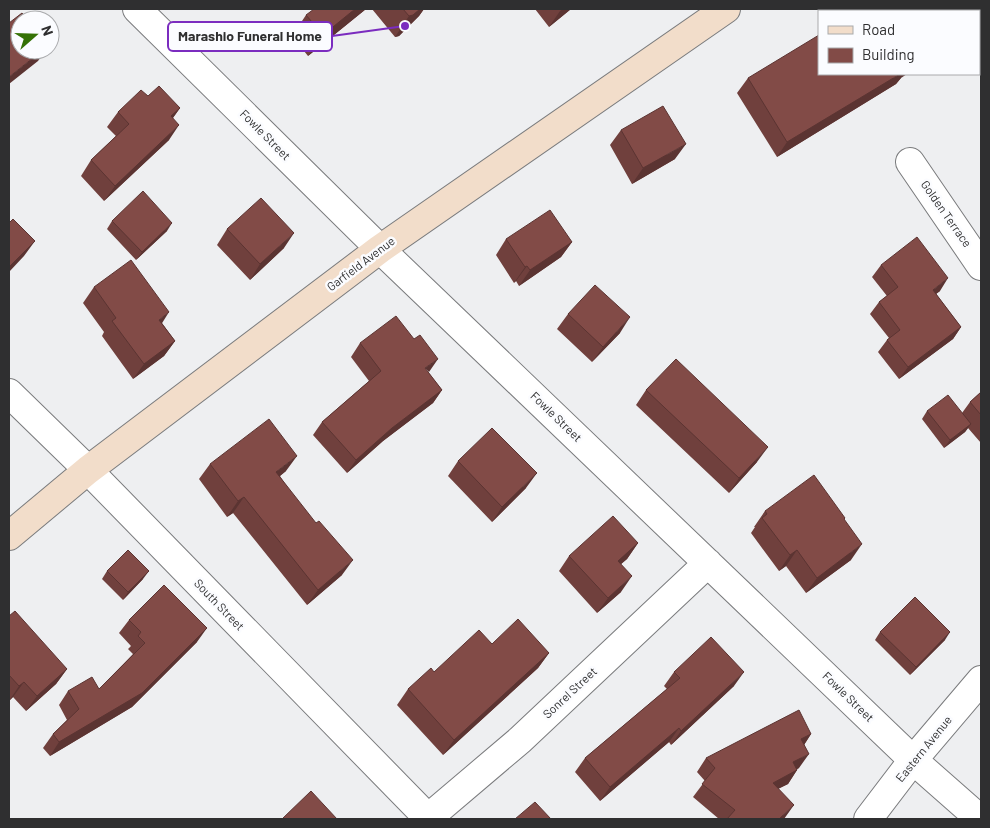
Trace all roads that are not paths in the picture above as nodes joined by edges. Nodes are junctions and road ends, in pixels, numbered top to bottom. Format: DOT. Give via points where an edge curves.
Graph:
graph roads {
  1 [pos="137,9"];
  2 [pos="721,10"];
  3 [pos="910,162"];
  4 [pos="380,249"];
  5 [pos="981,266"];
  6 [pos="9,393"];
  7 [pos="88,470"];
  8 [pos="9,536"];
  9 [pos="708,563"];
  10 [pos="981,680"];
  11 [pos="913,760"];
  12 [pos="428,819"];
  13 [pos="868,819"];
  14 [pos="980,819"];
  1 -- 4 [label="street, Fowle Street"];
  2 -- 4 [label="street, Garfield Avenue"];
  3 -- 5 [label="street, Golden Terrace"];
  4 -- 7 [label="street, Garfield Avenue"];
  4 -- 9 [label="street, Fowle Street"];
  6 -- 7 [label="street, South Street"];
  7 -- 8 [label="street, Garfield Avenue"];
  7 -- 12 [label="street, South Street"];
  9 -- 11 [label="street, Fowle Street"];
  9 -- 12 [label="street, Sonrel Street" via="520,740"];
  10 -- 11 [label="street, Eastern Avenue"];
  11 -- 13 [label="street, Eastern Avenue"];
  11 -- 14 [label="street, Fowle Street"];
}
